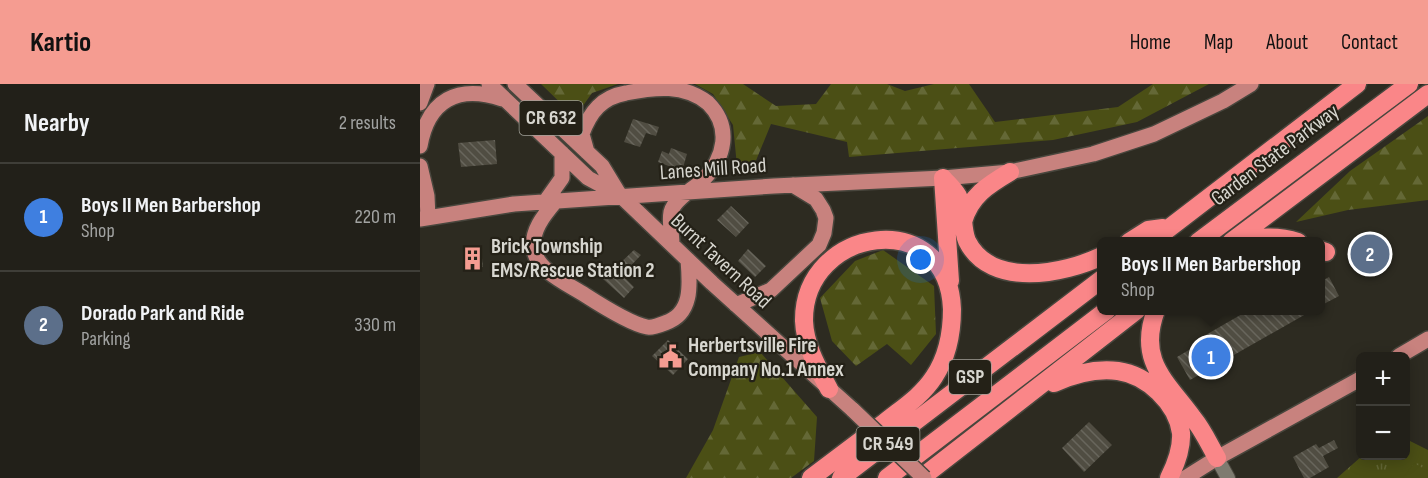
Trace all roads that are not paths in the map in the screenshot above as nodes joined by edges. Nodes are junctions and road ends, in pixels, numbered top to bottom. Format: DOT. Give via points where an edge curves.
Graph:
graph roads {
  1 [pos="428,84"];
  2 [pos="489,84"];
  3 [pos="515,84"];
  4 [pos="1251,84"];
  5 [pos="1357,84"];
  6 [pos="1409,84"];
  7 [pos="1428,94"];
  8 [pos="507,101"];
  9 [pos="420,103"];
  10 [pos="420,146"];
  11 [pos="587,152"];
  12 [pos="562,153"];
  13 [pos="420,166"];
  14 [pos="1010,172"];
  15 [pos="943,178"];
  16 [pos="793,185"];
  17 [pos="690,191"];
  18 [pos="621,196"];
  19 [pos="550,202"];
  20 [pos="423,214"];
  21 [pos="963,222"];
  22 [pos="1171,226"];
  23 [pos="1138,237"];
  24 [pos="1157,237"];
  25 [pos="1205,237"];
  26 [pos="1238,237"];
  27 [pos="1262,237"];
  28 [pos="1282,237"];
  29 [pos="672,244"];
  30 [pos="1097,258"];
  31 [pos="688,260"];
  32 [pos="1097,282"];
  33 [pos="951,295"];
  34 [pos="736,305"];
  35 [pos="1100,315"];
  36 [pos="1131,315"];
  37 [pos="1154,315"];
  38 [pos="1426,344"];
  39 [pos="1409,352"];
  40 [pos="1356,381"];
  41 [pos="829,389"];
  42 [pos="1030,393"];
  43 [pos="1217,458"];
  44 [pos="812,478"];
  45 [pos="841,478"];
  46 [pos="887,478"];
  47 [pos="922,478"];
  48 [pos="1169,478"];
  49 [pos="1185,478"];
  50 [pos="1228,478"];
  1 -- 9 [label="main road"];
  2 -- 8 [label="main road, Burnt Tavern Road / CR 632"];
  3 -- 11 [label="main road, Burnt Tavern Road / CR 632"];
  4 -- 14 [label="main road, Lanes Mill Road" via="1154,134 1093,154"];
  5 -- 22 [label="highway, Garden State Parkway"];
  6 -- 25 [label="highway, Garden State Parkway"];
  7 -- 26 [label="highway"];
  8 -- 10 [label="main road" via="481,92 454,95 435,109 427,121"];
  8 -- 12 [label="main road, Burnt Tavern Road / CR 632"];
  11 -- 17 [label="main road" via="582,134 588,119 606,99 656,87 686,89 714,110 721,121 724,139 713,169"];
  11 -- 18 [label="main road, Burnt Tavern Road / CR 549" via="602,166"];
  12 -- 18 [label="main road, Burnt Tavern Road / CR 632" via="588,178"];
  12 -- 19 [label="main road" via="564,172"];
  13 -- 20 [label="main road" via="427,196"];
  14 -- 15 [label="main road, Lanes Mill Road"];
  14 -- 21 [label="highway" via="977,195"];
  15 -- 16 [label="main road, Lanes Mill Road"];
  15 -- 21 [label="highway" via="958,196"];
  15 -- 33 [label="highway"];
  16 -- 17 [label="main road, Lanes Mill Road"];
  16 -- 34 [label="main road" via="816,200 823,210 826,218 819,245 771,290"];
  17 -- 18 [label="main road, Lanes Mill Road"];
  17 -- 29 [label="main road" via="671,212"];
  18 -- 19 [label="main road, Lanes Mill Road"];
  18 -- 29 [label="main road, Burnt Tavern Road / CR 549"];
  19 -- 20 [label="main road, Lanes Mill Road"];
  19 -- 31 [label="main road" via="534,236 538,261 578,291 631,320 648,327 676,318 688,299"];
  21 -- 30 [label="highway" via="967,241 976,254 1005,270 1029,274 1061,271"];
  22 -- 23 [label="highway" via="1148,230"];
  22 -- 24 [label="highway, Garden State Parkway"];
  27 -- 28 [label="highway"];
  29 -- 31 [label="main road, Burnt Tavern Road / CR 549"];
  31 -- 34 [label="main road, Burnt Tavern Road / CR 549"];
  32 -- 45 [label="highway, GSP"];
  33 -- 41 [label="highway" via="942,270 918,247 893,239 877,239 845,249 811,286 804,322 808,344"];
  33 -- 44 [label="highway" via="951,337 934,378 912,401"];
  34 -- 41 [label="main road, Burnt Tavern Road / CR 549"];
  35 -- 46 [label="highway, GSP"];
  36 -- 42 [label="highway"];
  37 -- 43 [label="highway" via="1150,345 1156,369 1196,421"];
  38 -- 39 [label="main road"];
  40 -- 43 [label="main road"];
  41 -- 47 [label="main road, Burnt Tavern Road / CR 549, bridge"];
  42 -- 47 [label="highway"];
  42 -- 48 [label="highway" via="1075,374 1098,370 1119,371 1141,379 1167,401 1181,433 1176,465"];
  43 -- 49 [label="main road"];
  43 -- 50 [label="street"];
}
